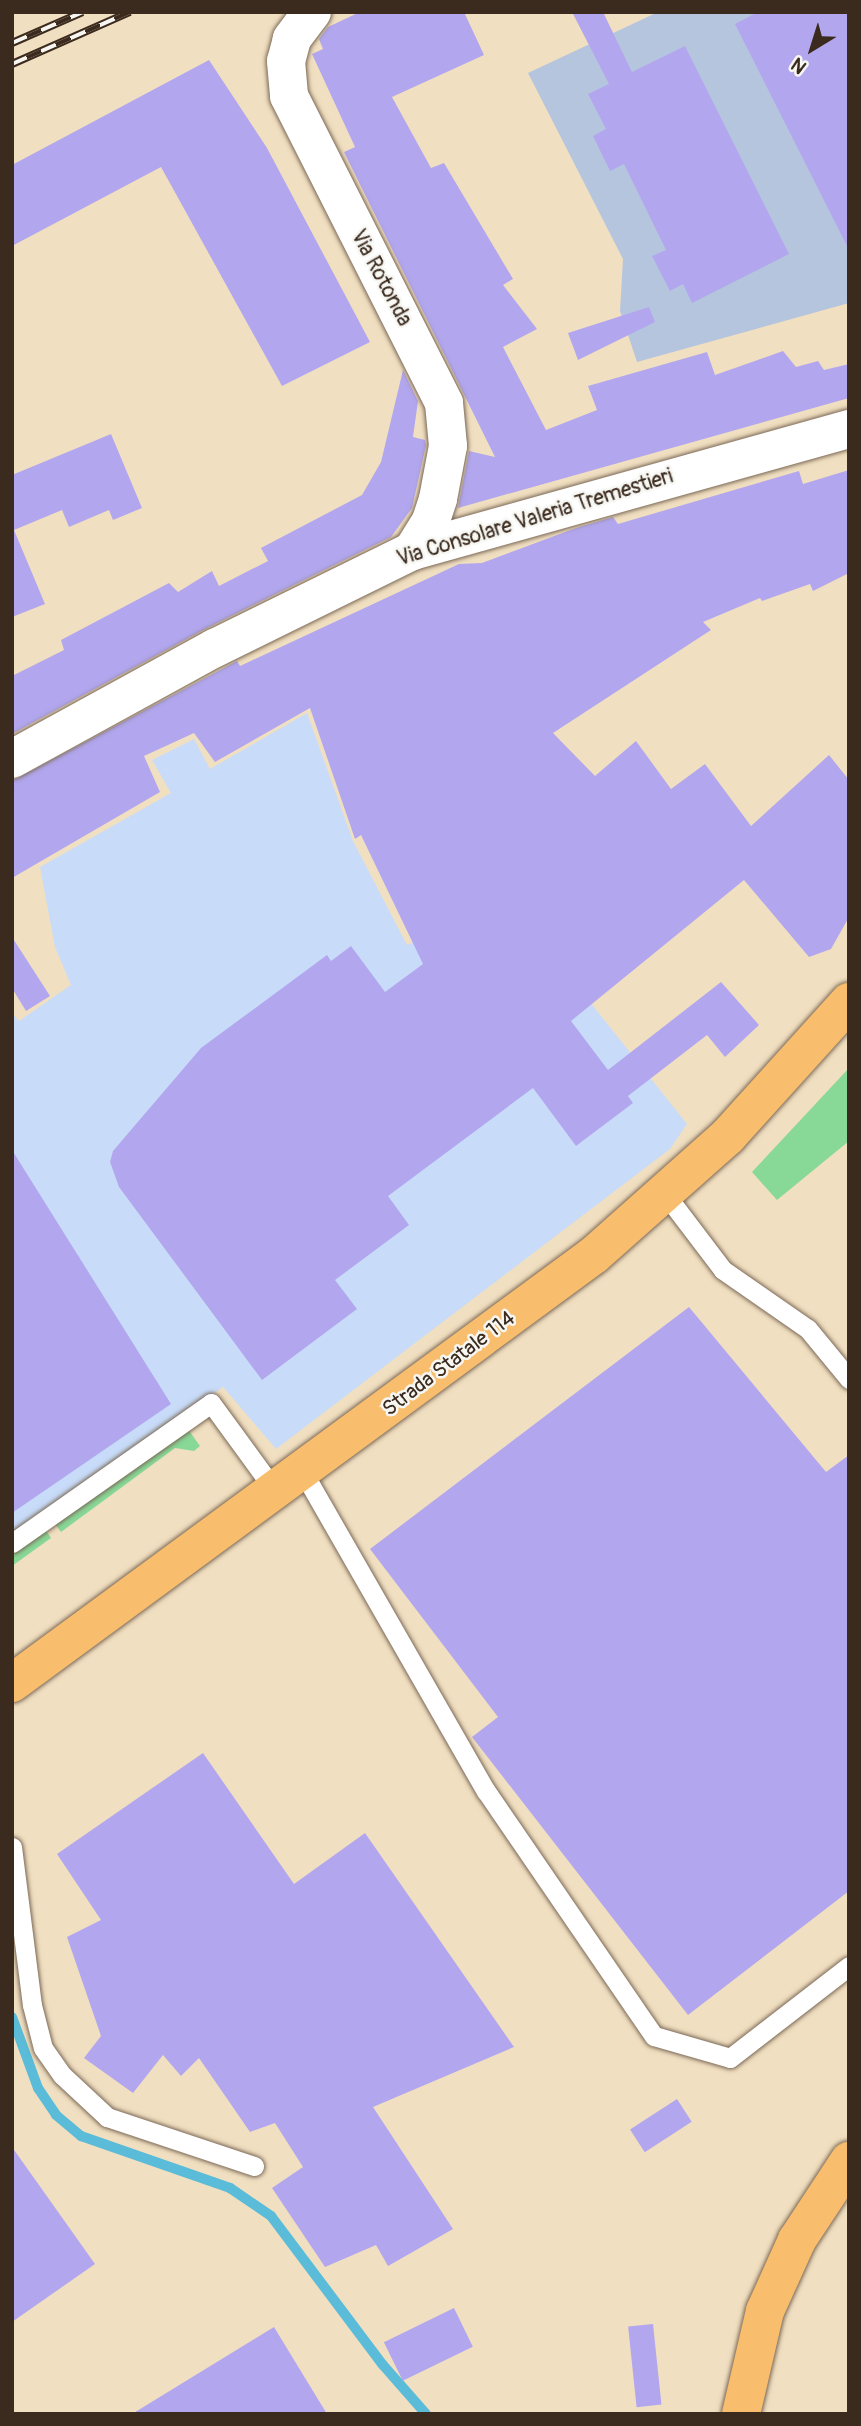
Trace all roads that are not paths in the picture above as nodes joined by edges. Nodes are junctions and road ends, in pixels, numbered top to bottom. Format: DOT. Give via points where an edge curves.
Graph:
graph roads {
  1 [pos="312,12"];
  2 [pos="849,429"];
  3 [pos="412,551"];
  4 [pos="12,759"];
  5 [pos="849,1002"];
  6 [pos="666,1195"];
  7 [pos="849,1379"];
  8 [pos="289,1482"];
  9 [pos="12,1543"];
  10 [pos="12,1683"];
  11 [pos="12,1847"];
  12 [pos="849,1966"];
  13 [pos="849,2161"];
  14 [pos="254,2166"];
  15 [pos="741,2414"];
  1 -- 3 [label="street, Via Rotonda" via="292,39 286,61 289,96 444,403 448,446 438,499 432,521"];
  2 -- 3 [label="street, Via Consolare Valeria Tremestieri"];
  3 -- 4 [label="street, Via Consolare Valeria Tremestieri" via="215,648"];
  5 -- 6 [label="main road, Strada Statale 114" via="776,1087"];
  6 -- 7 [label="lane" via="723,1270 808,1329"];
  6 -- 8 [label="main road, Strada Statale 114" via="583,1264"];
  8 -- 9 [label="lane" via="211,1403"];
  8 -- 10 [label="main road, Strada Statale 114"];
  8 -- 12 [label="lane" via="486,1791 654,2036 730,2057"];
  11 -- 14 [label="lane" via="32,2005 43,2048 62,2075 107,2117"];
  13 -- 15 [label="main road" via="817,2205 780,2275 754,2344"];
}
